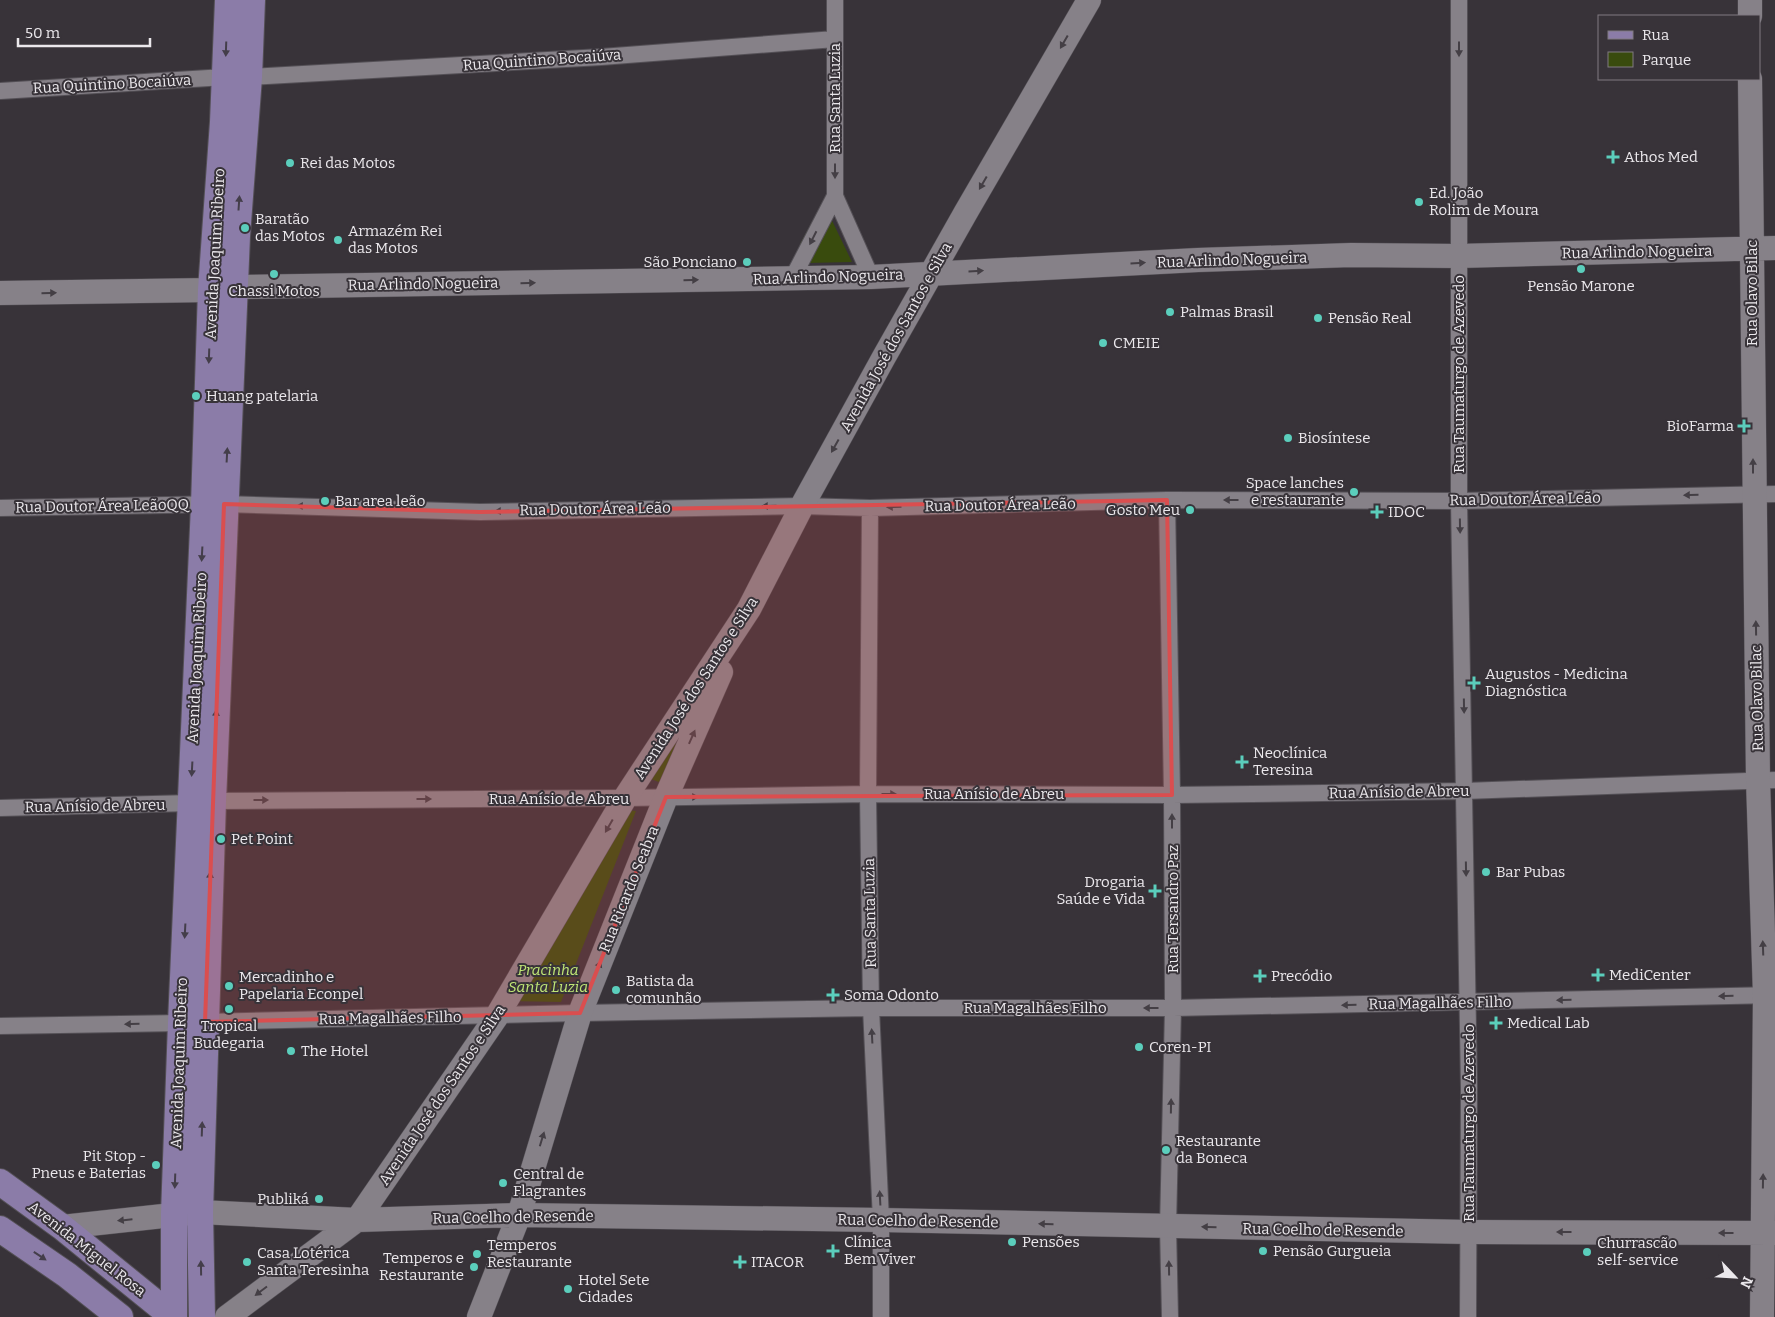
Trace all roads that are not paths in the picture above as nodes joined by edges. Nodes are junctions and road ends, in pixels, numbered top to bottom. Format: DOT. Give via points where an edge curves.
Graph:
graph roads {
  1 [pos="228,0"];
  2 [pos="252,0"];
  3 [pos="835,0"];
  4 [pos="1089,0"];
  5 [pos="1459,0"];
  6 [pos="1750,0"];
  7 [pos="1750,15"];
  8 [pos="835,39"];
  9 [pos="237,77"];
  10 [pos="1750,80"];
  11 [pos="0,91"];
  12 [pos="835,196"];
  13 [pos="1764,249"];
  14 [pos="1458,256"];
  15 [pos="932,274"];
  16 [pos="871,277"];
  17 [pos="792,279"];
  18 [pos="223,288"];
  19 [pos="0,294"];
  20 [pos="1764,494"];
  21 [pos="1167,500"];
  22 [pos="1459,500"];
  23 [pos="214,505"];
  24 [pos="802,506"];
  25 [pos="0,508"];
  26 [pos="870,508"];
  27 [pos="749,609"];
  28 [pos="1766,780"];
  29 [pos="1465,791"];
  30 [pos="868,794"];
  31 [pos="1172,795"];
  32 [pos="666,797"];
  33 [pos="625,798"];
  34 [pos="202,802"];
  35 [pos="0,808"];
  36 [pos="1770,995"];
  37 [pos="1468,1002"];
  38 [pos="871,1008"];
  39 [pos="1173,1008"];
  40 [pos="580,1013"];
  41 [pos="497,1016"];
  42 [pos="193,1022"];
  43 [pos="0,1026"];
  44 [pos="0,1182"];
  45 [pos="200,1212"];
  46 [pos="174,1214"];
  47 [pos="519,1215"];
  48 [pos="357,1220"];
  49 [pos="881,1220"];
  50 [pos="62,1227"];
  51 [pos="1168,1227"];
  52 [pos="0,1229"];
  53 [pos="1469,1232"];
  54 [pos="1768,1233"];
  55 [pos="120,1317"];
  56 [pos="174,1317"];
  57 [pos="202,1317"];
  58 [pos="227,1317"];
  59 [pos="479,1317"];
  60 [pos="881,1317"];
  61 [pos="1170,1317"];
  62 [pos="1468,1317"];
  63 [pos="1762,1317"];
  1 -- 9 [label="main road, Avenida Joaquim Ribeiro, one-way"];
  2 -- 9 [label="main road, Avenida Joaquim Ribeiro"];
  3 -- 8 [label="street, Rua Santa Luzia"];
  4 -- 15 [label="main road, Avenida José dos Santos e Silva, one-way"];
  5 -- 14 [label="street, Rua Taumaturgo de Azevedo, one-way"];
  6 -- 7 [label="main road"];
  8 -- 9 [label="street, Rua Quintino Bocaiúva" via="601,57"];
  8 -- 12 [label="street, Rua Santa Luzia, one-way"];
  9 -- 11 [label="street, Rua Quintino Bocaiúva"];
  9 -- 18 [label="main road, Avenida Joaquim Ribeiro"];
  10 -- 13 [label="main road, Rua Olavo Bilac"];
  12 -- 16 [label="street, Rua Santa Luzia"];
  12 -- 17 [label="street, Rua Santa Luzia, one-way"];
  13 -- 14 [label="main road, Rua Arlindo Nogueira"];
  20 -- 13 [label="main road, Rua Olavo Bilac, one-way"];
  15 -- 14 [label="main road, Rua Arlindo Nogueira, one-way" via="1342,255"];
  14 -- 22 [label="street, Rua Taumaturgo de Azevedo"];
  15 -- 16 [label="main road, Rua Arlindo Nogueira"];
  15 -- 24 [label="main road, Avenida José dos Santos e Silva, one-way"];
  16 -- 17 [label="main road, Rua Arlindo Nogueira"];
  18 -- 17 [label="main road, Rua Arlindo Nogueira, one-way"];
  19 -- 18 [label="main road, Rua Arlindo Nogueira, one-way"];
  18 -- 23 [label="main road, Avenida Joaquim Ribeiro"];
  20 -- 22 [label="street, Rua Doutor Área Leão, one-way"];
  28 -- 20 [label="main road, Rua Olavo Bilac, one-way"];
  22 -- 21 [label="street, Rua Doutor Área Leão, one-way"];
  21 -- 26 [label="street, Rua Doutor Área Leão, one-way"];
  21 -- 31 [label="street, Rua Tersandro Paz"];
  22 -- 29 [label="street, Rua Taumaturgo de Azevedo, one-way"];
  24 -- 23 [label="street, Rua Doutor Área Leão, one-way" via="480,512"];
  23 -- 25 [label="street, Rua Doutor Área LeãoQQ"];
  23 -- 34 [label="main road, Avenida Joaquim Ribeiro"];
  24 -- 26 [label="street, Rua Doutor Área Leão"];
  24 -- 27 [label="main road, Avenida José dos Santos e Silva"];
  26 -- 30 [label="street, Rua Santa Luzia"];
  32 -- 27 [label="main road, Rua Ricardo Seabra, one-way"];
  27 -- 33 [label="main road, Avenida José dos Santos e Silva"];
  28 -- 29 [label="street, Rua Anísio de Abreu"];
  36 -- 28 [label="main road, Rua Olavo Bilac, one-way"];
  29 -- 31 [label="street, Rua Anísio de Abreu"];
  29 -- 37 [label="street, Rua Taumaturgo de Azevedo, one-way"];
  30 -- 31 [label="street, Rua Anísio de Abreu, one-way"];
  32 -- 30 [label="street, Rua Anísio de Abreu, one-way"];
  30 -- 38 [label="street, Rua Santa Luzia"];
  39 -- 31 [label="street, Rua Tersandro Paz, one-way"];
  32 -- 33 [label="street, Rua Anísio de Abreu"];
  40 -- 32 [label="main road, Rua Ricardo Seabra, one-way"];
  34 -- 33 [label="street, Rua Anísio de Abreu, one-way"];
  33 -- 41 [label="main road, Avenida José dos Santos e Silva, one-way"];
  34 -- 35 [label="street, Rua Anísio de Abreu"];
  34 -- 42 [label="main road, Avenida Joaquim Ribeiro"];
  36 -- 37 [label="street, Rua Magalhães Filho, one-way"];
  54 -- 36 [label="main road, Rua Olavo Bilac, one-way"];
  37 -- 39 [label="street, Rua Magalhães Filho, one-way"];
  37 -- 53 [label="street, Rua Taumaturgo de Azevedo"];
  39 -- 38 [label="street, Rua Magalhães Filho, one-way"];
  38 -- 40 [label="street, Rua Magalhães Filho"];
  49 -- 38 [label="street, Rua Santa Luzia, one-way"];
  51 -- 39 [label="street, Rua Tersandro Paz, one-way"];
  40 -- 41 [label="street, Rua Magalhães Filho"];
  47 -- 40 [label="main road, Rua Ricardo Seabra, one-way"];
  41 -- 42 [label="street, Rua Magalhães Filho"];
  41 -- 48 [label="main road, Avenida José dos Santos e Silva"];
  42 -- 43 [label="street, Rua Magalhães Filho, one-way"];
  45 -- 42 [label="main road, Avenida Joaquim Ribeiro, one-way"];
  42 -- 46 [label="main road, Avenida Joaquim Ribeiro, one-way"];
  44 -- 50 [label="main road, Avenida Miguel Rosa"];
  45 -- 46 [label="main road, Rua Coelho de Resende"];
  45 -- 48 [label="main road, Rua Coelho de Resende"];
  57 -- 45 [label="main road, Avenida Joaquim Ribeiro, one-way"];
  46 -- 50 [label="main road, Rua Coelho de Resende, one-way"];
  46 -- 56 [label="main road, Avenida Joaquim Ribeiro"];
  47 -- 48 [label="main road, Rua Coelho de Resende"];
  47 -- 49 [label="main road, Rua Coelho de Resende"];
  47 -- 59 [label="main road, Rua Ricardo Seabra"];
  48 -- 58 [label="main road, Avenida José dos Santos e Silva, one-way"];
  51 -- 49 [label="main road, Rua Coelho de Resende, one-way"];
  49 -- 60 [label="street, Rua Santa Luzia"];
  50 -- 56 [label="main road, Avenida Miguel Rosa"];
  53 -- 51 [label="main road, Rua Coelho de Resende, one-way"];
  61 -- 51 [label="street, Rua Tersandro Paz, one-way"];
  52 -- 55 [label="main road, one-way" via="67,1275"];
  54 -- 53 [label="main road, Rua Coelho de Resende, one-way"];
  53 -- 62 [label="street, Rua Taumaturgo de Azevedo"];
  54 -- 63 [label="main road, Rua Olavo Bilac"];
}
